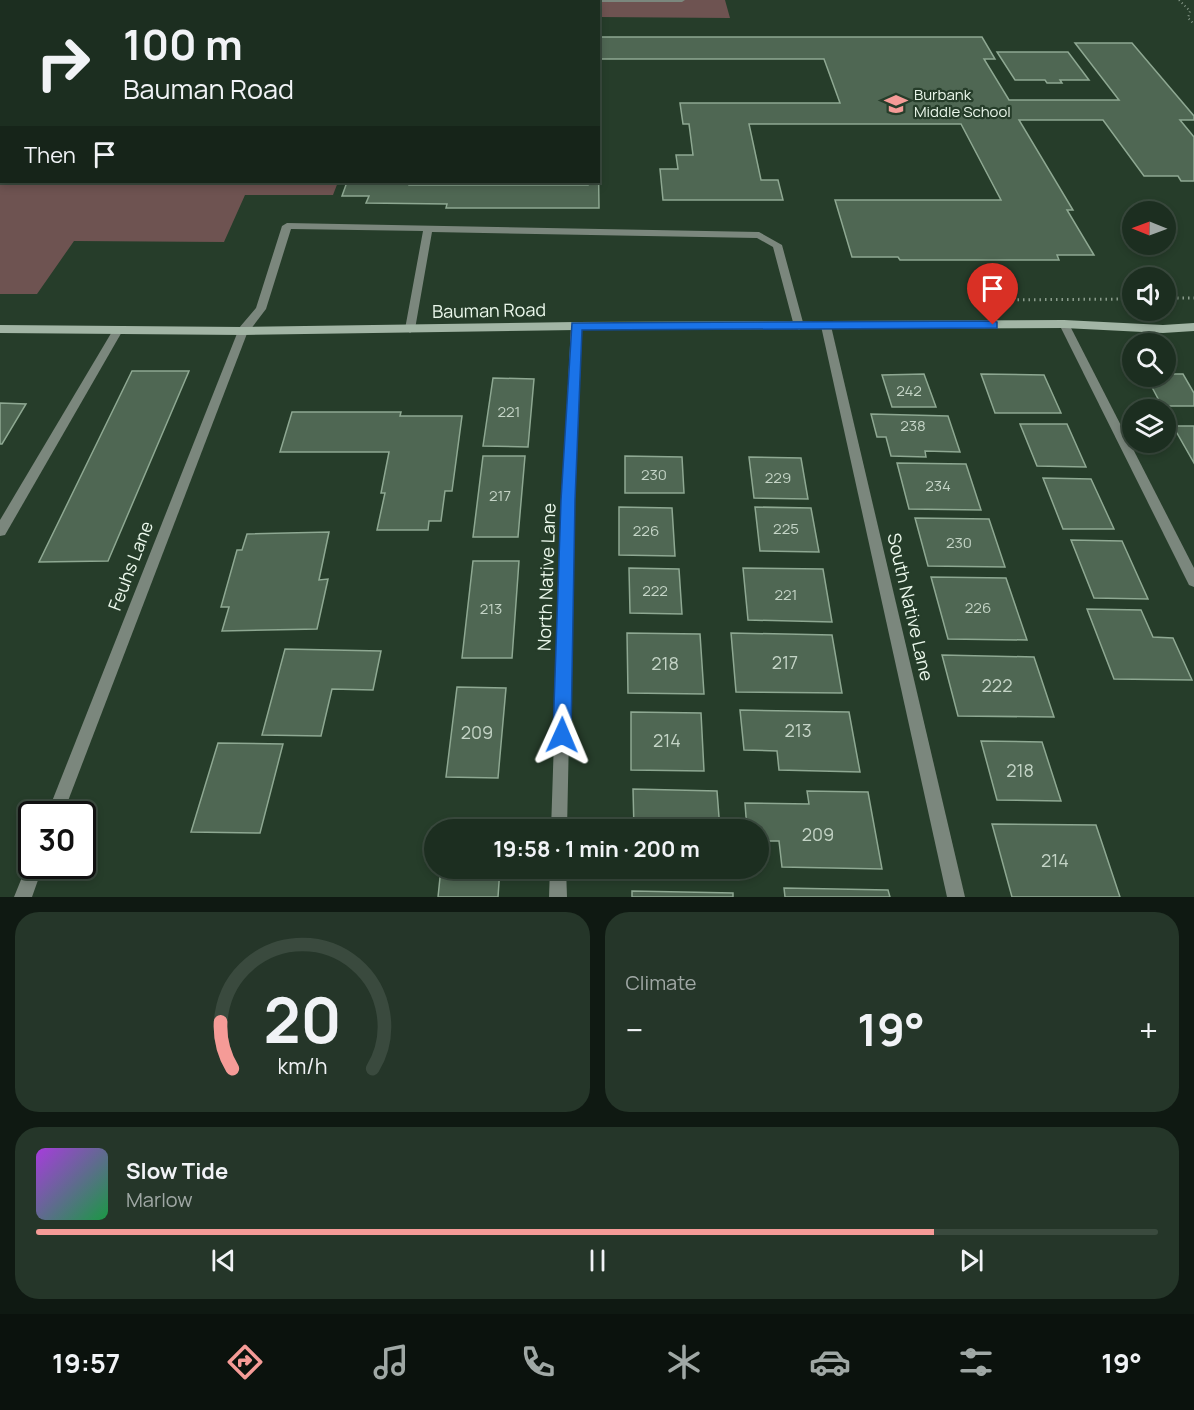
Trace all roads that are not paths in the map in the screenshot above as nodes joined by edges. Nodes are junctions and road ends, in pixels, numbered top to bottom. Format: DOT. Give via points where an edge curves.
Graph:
graph roads {
  1 [pos="682,0"];
  2 [pos="600,1"];
  3 [pos="428,229"];
  4 [pos="1064,324"];
  5 [pos="576,326"];
  6 [pos="799,326"];
  7 [pos="826,326"];
  8 [pos="1194,327"];
  9 [pos="0,329"];
  10 [pos="410,329"];
  11 [pos="118,330"];
  12 [pos="243,331"];
  13 [pos="0,531"];
  14 [pos="1194,581"];
  15 [pos="60,801"];
  16 [pos="560,819"];
  17 [pos="30,879"];
  18 [pos="558,879"];
  19 [pos="23,897"];
  20 [pos="558,897"];
  21 [pos="956,897"];
  1 -- 2 [label="street"];
  3 -- 6 [label="street" via="759,235 777,244"];
  3 -- 10 [label="street"];
  3 -- 12 [label="street, Feuhs Lane" via="287,226 261,309"];
  4 -- 7 [label="street, Bauman Road"];
  4 -- 8 [label="street, Bauman Road"];
  4 -- 14 [label="street"];
  5 -- 6 [label="street, Bauman Road"];
  5 -- 10 [label="street, Bauman Road"];
  5 -- 16 [label="street, North Native Lane"];
  6 -- 7 [label="street, Bauman Road"];
  7 -- 21 [label="street, South Native Lane"];
  9 -- 11 [label="street, Bauman Road"];
  10 -- 12 [label="street, Bauman Road"];
  11 -- 12 [label="street, Bauman Road"];
  11 -- 13 [label="street"];
  12 -- 15 [label="street, Feuhs Lane"];
  17 -- 19 [label="street"];
  18 -- 20 [label="street"];
}
